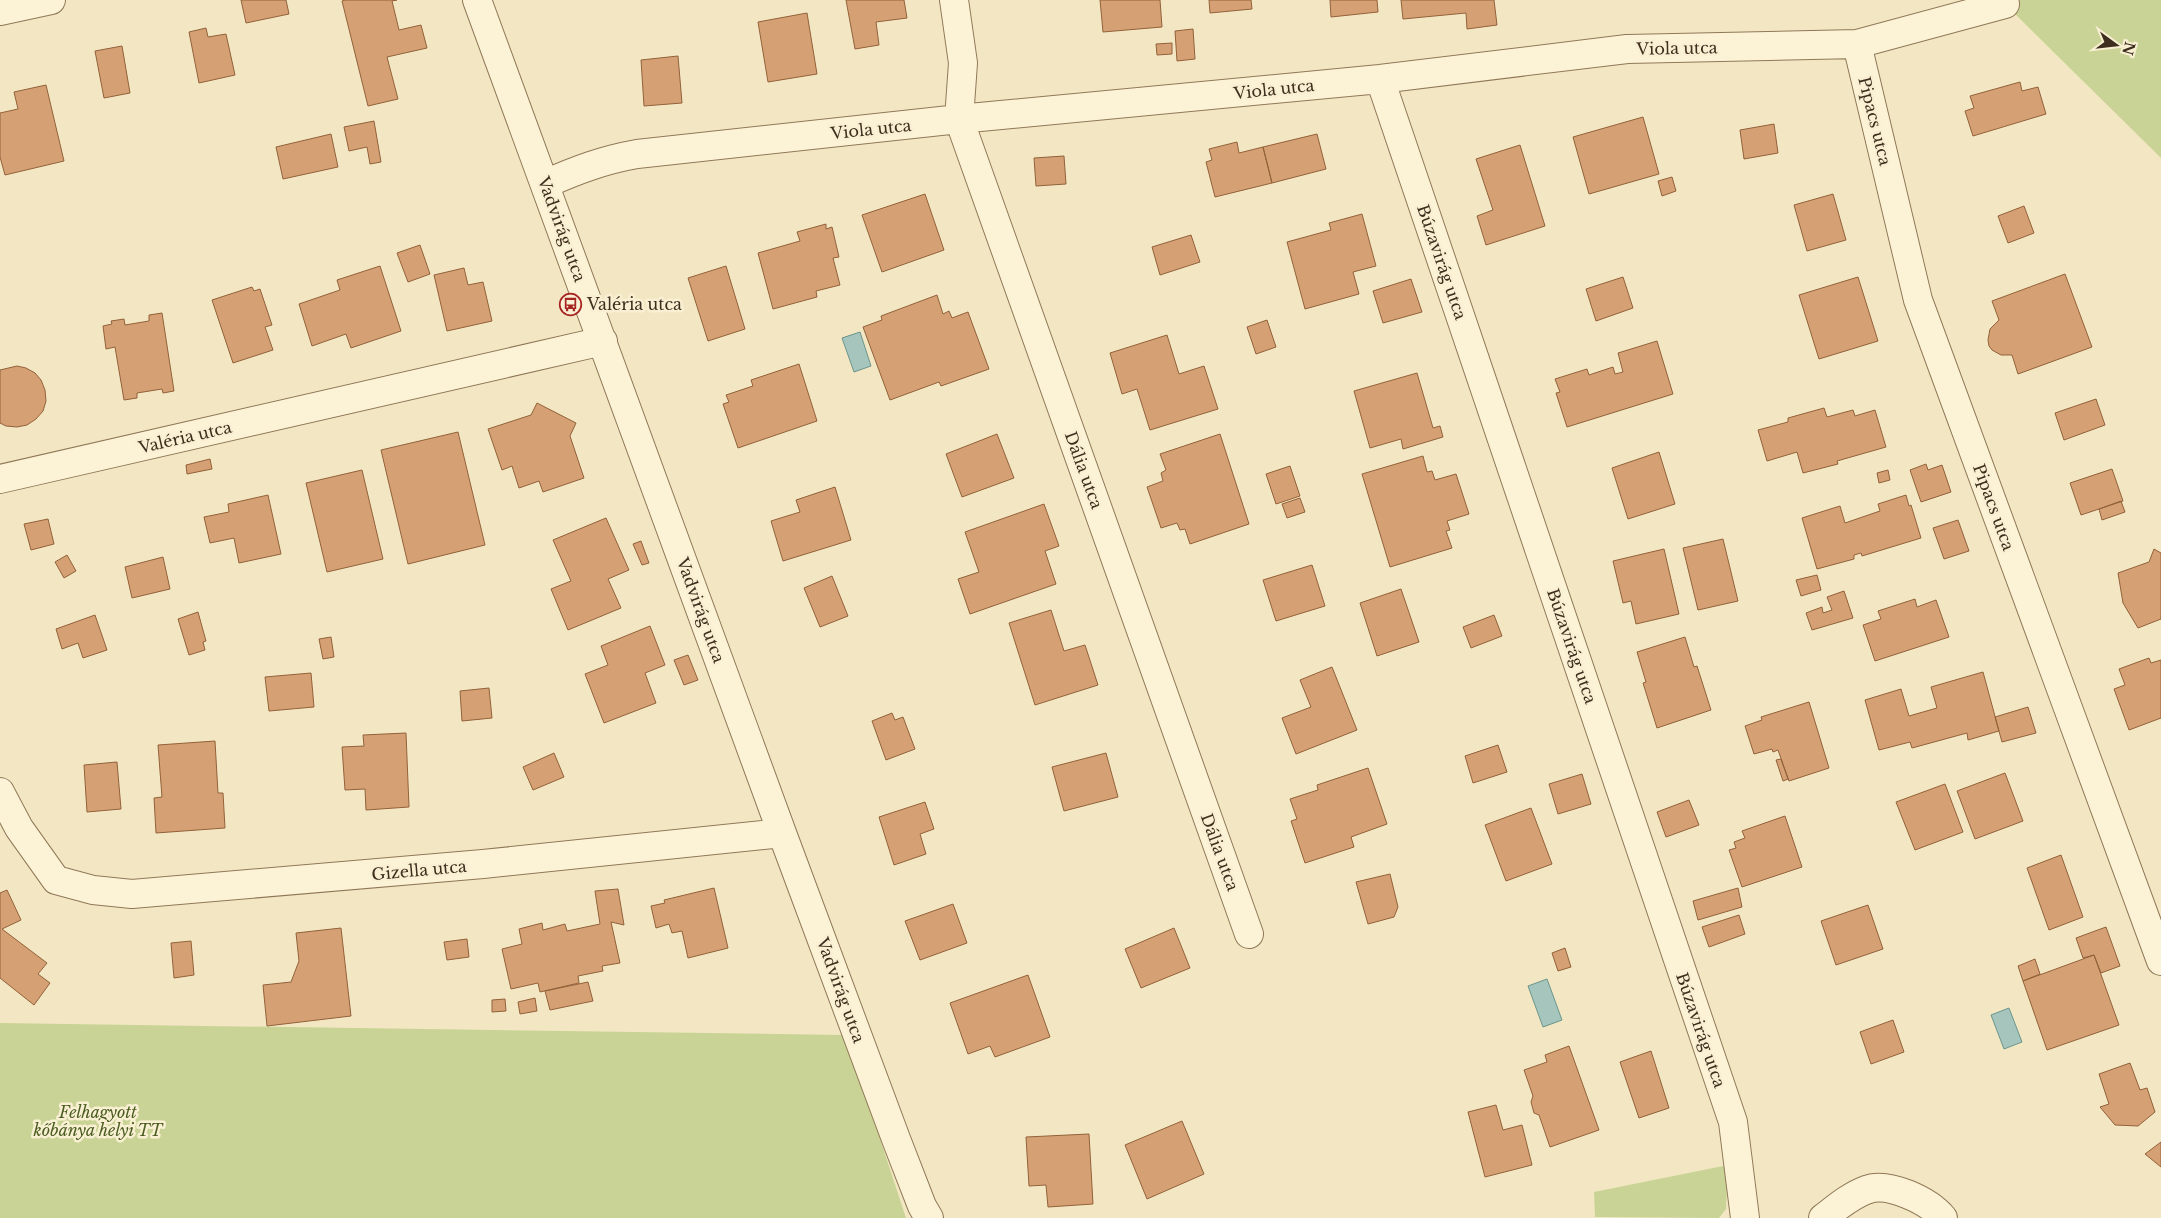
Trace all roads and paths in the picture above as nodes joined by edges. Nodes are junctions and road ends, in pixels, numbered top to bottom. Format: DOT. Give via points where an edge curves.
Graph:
graph roads {
  1 [pos="51,0"];
  2 [pos="477,0"];
  3 [pos="954,0"];
  4 [pos="2004,2"];
  5 [pos="0,11"];
  6 [pos="1857,44"];
  7 [pos="1380,79"];
  8 [pos="959,119"];
  9 [pos="545,184"];
  10 [pos="603,341"];
  11 [pos="0,479"];
  12 [pos="0,792"];
  13 [pos="782,833"];
  14 [pos="1249,934"];
  15 [pos="2161,961"];
  16 [pos="929,1218"];
  17 [pos="1745,1218"];
  18 [pos="1823,1218"];
  19 [pos="1943,1218"];
  1 -- 5 [label="street"];
  2 -- 9 [label="street, Vadvirág utca"];
  3 -- 8 [label="street, Dália utca" via="962,63"];
  4 -- 6 [label="street, Viola utca"];
  6 -- 7 [label="street, Viola utca" via="1627,49"];
  6 -- 15 [label="street, Pipacs utca" via="1918,300"];
  7 -- 8 [label="street, Viola utca"];
  7 -- 17 [label="street, Búzavirág utca" via="1732,1122"];
  8 -- 9 [label="street, Viola utca" via="611,158"];
  8 -- 14 [label="street, Dália utca"];
  9 -- 10 [label="street, Vadvirág utca"];
  10 -- 11 [label="street, Valéria utca"];
  10 -- 13 [label="street, Vadvirág utca"];
  12 -- 13 [label="street, Gizella utca" via="56,880 93,890 132,894 483,864"];
  13 -- 16 [label="street, Vadvirág utca" via="896,1139"];
  18 -- 19 [label="street" via="1867,1189 1887,1188 1920,1199"];
}
